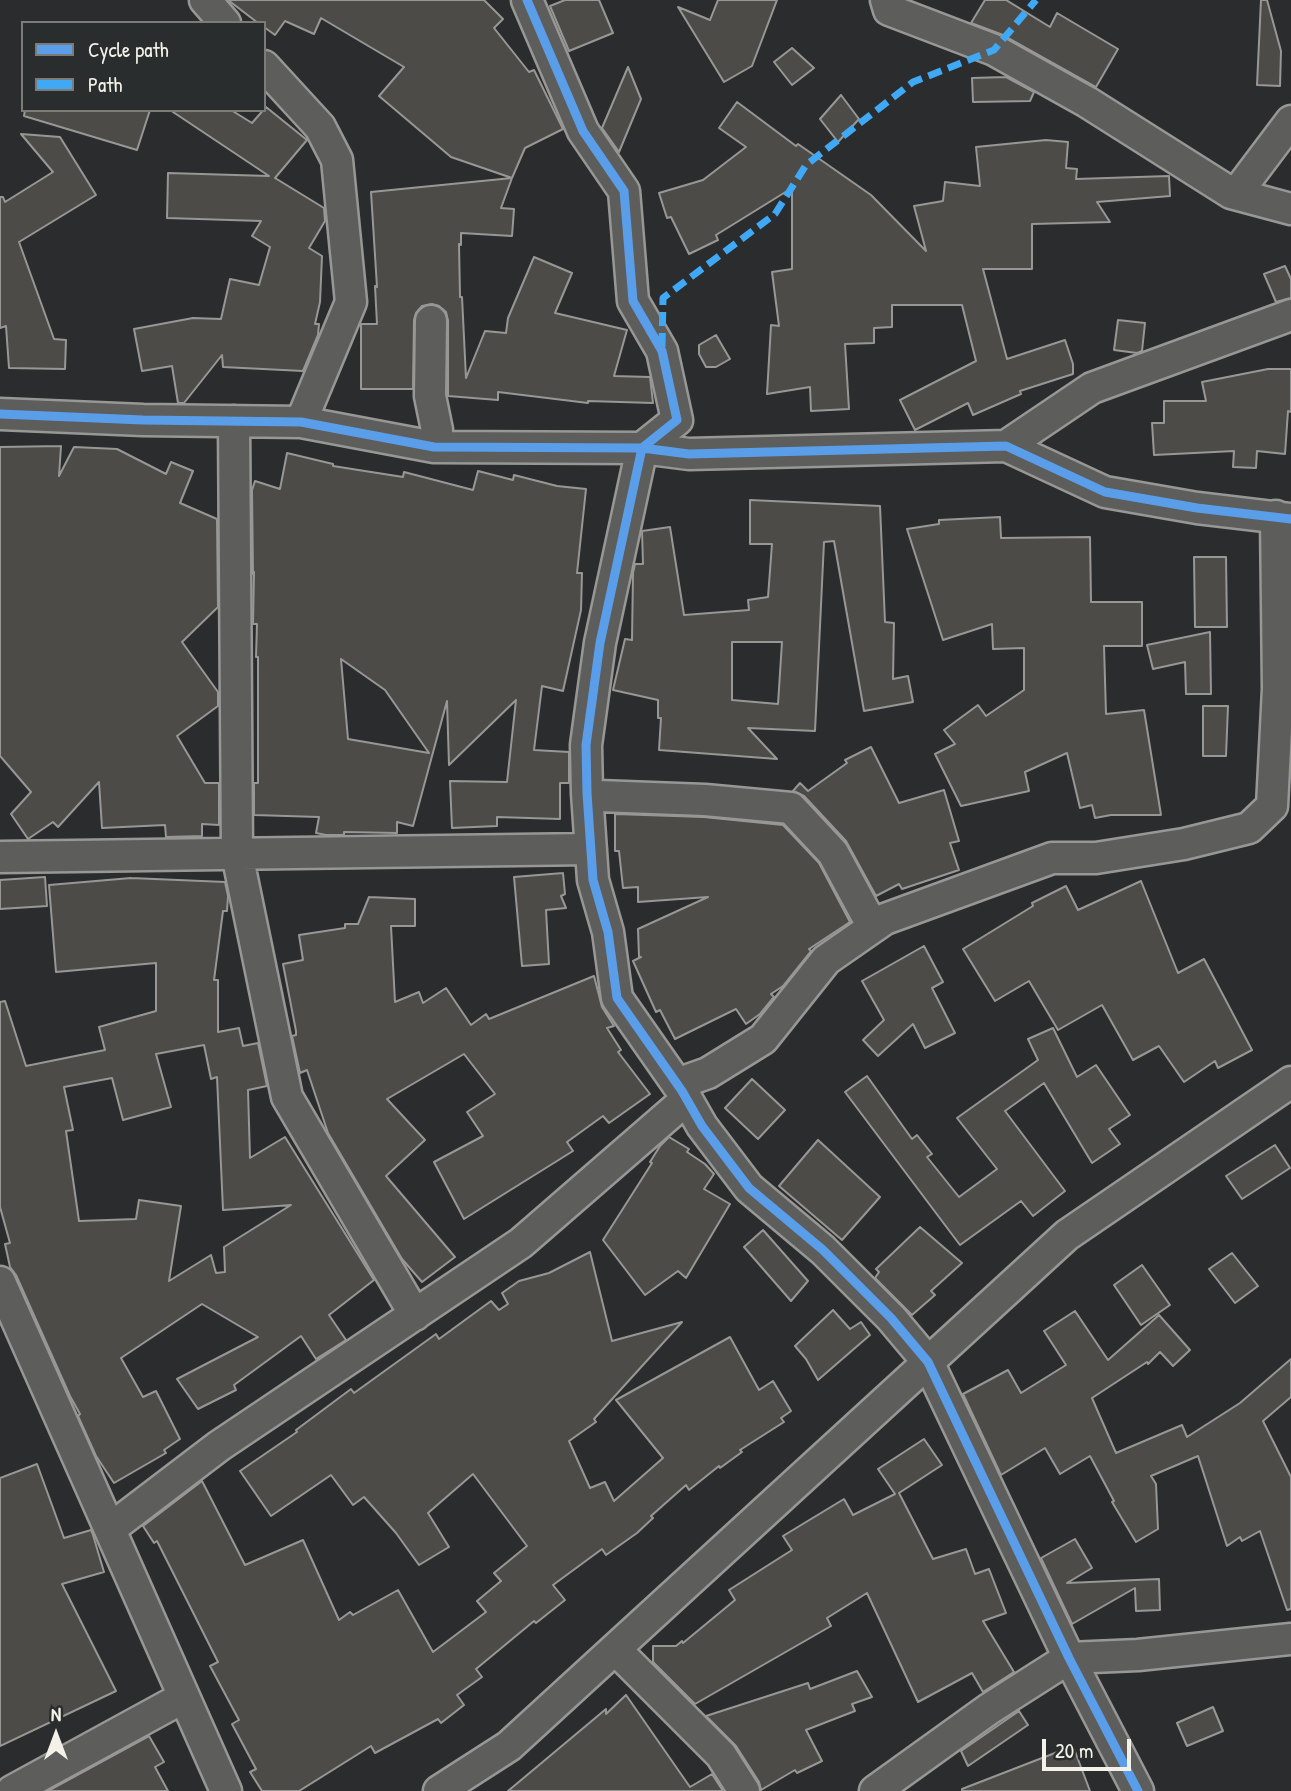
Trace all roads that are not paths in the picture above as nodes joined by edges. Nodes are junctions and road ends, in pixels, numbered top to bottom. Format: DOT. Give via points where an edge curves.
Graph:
graph roads {
  1 [pos="205,0"];
  2 [pos="527,0"];
  3 [pos="886,0"];
  4 [pos="223,21"];
  5 [pos="266,68"];
  6 [pos="1291,121"];
  7 [pos="1236,194"];
  8 [pos="1291,209"];
  9 [pos="1291,315"];
  10 [pos="431,321"];
  11 [pos="3,411"];
  12 [pos="234,421"];
  13 [pos="301,422"];
  14 [pos="1006,446"];
  15 [pos="434,447"];
  16 [pos="642,448"];
  17 [pos="1284,517"];
  18 [pos="587,793"];
  19 [pos="591,849"];
  20 [pos="237,854"];
  21 [pos="0,857"];
  22 [pos="873,927"];
  23 [pos="682,1092"];
  24 [pos="1287,1095"];
  25 [pos="4,1300"];
  26 [pos="415,1315"];
  27 [pos="928,1362"];
  28 [pos="110,1529"];
  29 [pos="1291,1639"];
  30 [pos="615,1649"];
  31 [pos="1069,1658"];
  32 [pos="184,1697"];
  33 [pos="12,1791"];
  34 [pos="226,1791"];
  35 [pos="439,1791"];
  36 [pos="744,1791"];
  37 [pos="875,1791"];
  38 [pos="1138,1791"];
  1 -- 4 [label="street"];
  2 -- 16 [label="street" via="583,131 624,191 633,301 663,351 677,420"];
  3 -- 7 [label="street" via="889,10 994,50"];
  5 -- 13 [label="street" via="320,127 337,160 351,302"];
  6 -- 7 [label="street"];
  7 -- 8 [label="street"];
  9 -- 14 [label="street" via="1092,388"];
  10 -- 15 [label="street"];
  11 -- 12 [label="street"];
  12 -- 13 [label="street"];
  12 -- 20 [label="street"];
  13 -- 15 [label="street"];
  14 -- 16 [label="street" via="689,454"];
  14 -- 17 [label="street" via="1105,492"];
  15 -- 16 [label="street"];
  16 -- 18 [label="street" via="600,643 586,745"];
  17 -- 22 [label="street" via="1272,806 1249,828 1096,858 1052,858"];
  18 -- 19 [label="street"];
  18 -- 22 [label="street" via="792,808 834,853"];
  19 -- 20 [label="street"];
  19 -- 23 [label="street" via="617,998"];
  20 -- 21 [label="street"];
  20 -- 26 [label="street" via="287,1097"];
  22 -- 23 [label="street" via="826,960 763,1040"];
  23 -- 26 [label="street" via="521,1243"];
  23 -- 27 [label="street" via="749,1188 823,1250"];
  24 -- 27 [label="street" via="1067,1235"];
  25 -- 28 [label="street"];
  26 -- 28 [label="street" via="219,1446"];
  27 -- 30 [label="street"];
  27 -- 31 [label="street"];
  28 -- 32 [label="street"];
  29 -- 31 [label="street"];
  30 -- 35 [label="street" via="509,1746"];
  30 -- 36 [label="street" via="721,1755"];
  31 -- 37 [label="street"];
  31 -- 38 [label="street"];
  32 -- 33 [label="street"];
  32 -- 34 [label="street"];
}
